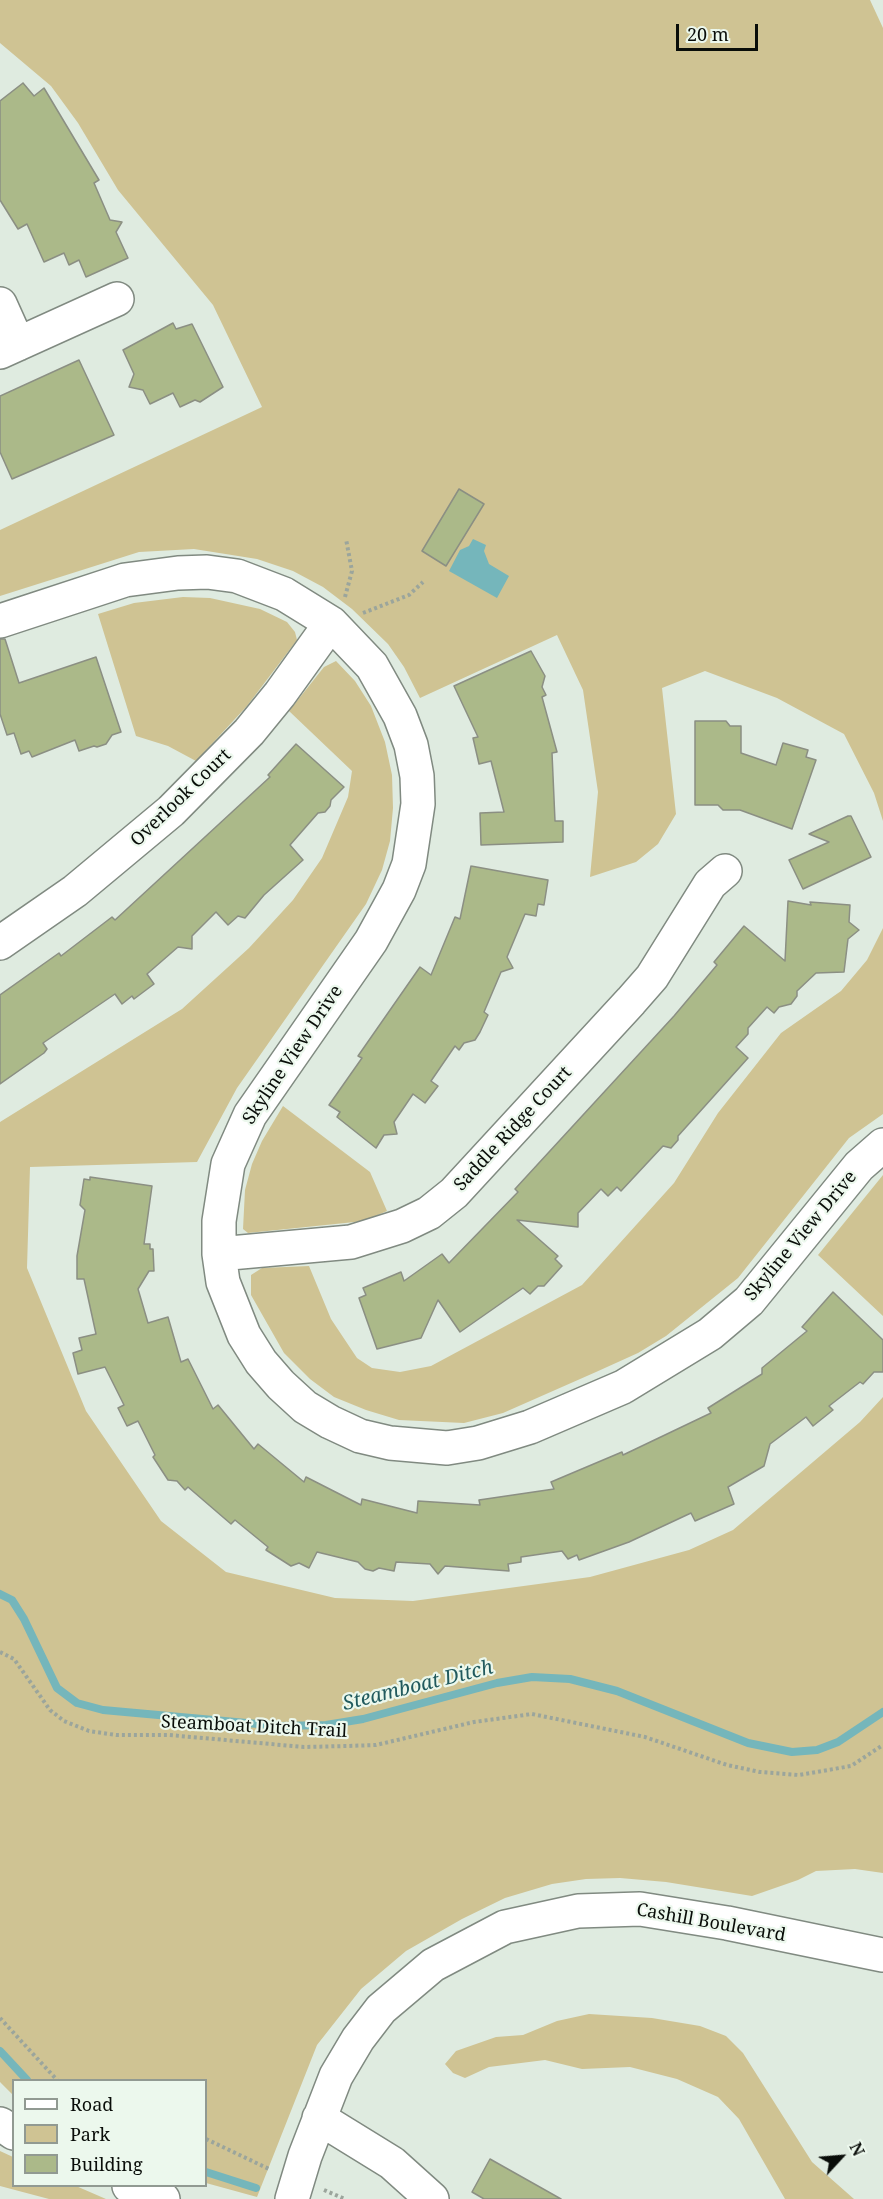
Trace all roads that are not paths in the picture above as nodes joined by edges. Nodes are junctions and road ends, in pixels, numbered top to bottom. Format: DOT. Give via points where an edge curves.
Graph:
graph roads {
  1 [pos="117,298"];
  2 [pos="0,304"];
  3 [pos="9,348"];
  4 [pos="338,610"];
  5 [pos="0,621"];
  6 [pos="725,871"];
  7 [pos="0,943"];
  8 [pos="883,1145"];
  9 [pos="219,1254"];
  10 [pos="883,1955"];
  11 [pos="319,2118"];
  12 [pos="132,2187"];
  13 [pos="164,2199"];
  14 [pos="292,2199"];
  15 [pos="432,2199"];
  1 -- 3 [label="street"];
  2 -- 3 [label="street"];
  4 -- 5 [label="street, Skyline View Drive" via="306,606 262,584 207,572 125,580"];
  4 -- 7 [label="street, Overlook Court" via="249,732 171,811 119,857"];
  4 -- 9 [label="street, Skyline View Drive" via="400,716 411,745 417,776 416,836 410,864 383,921 268,1086 237,1140 222,1193"];
  6 -- 9 [label="street, Saddle Ridge Court" via="710,884 652,977 454,1193 429,1213 351,1242"];
  8 -- 9 [label="street, Skyline View Drive" via="859,1166 756,1294 710,1334 623,1387 530,1427 478,1443 447,1448 390,1443 360,1436 305,1407 261,1362 244,1335 231,1309"];
  10 -- 11 [label="street, Cashill Boulevard" via="640,1909 578,1911 505,1927 433,1965 381,2009 336,2076"];
  11 -- 14 [label="street, Cashill Boulevard"];
  11 -- 15 [label="street" via="392,2163"];
  12 -- 13 [label="street"];
}
